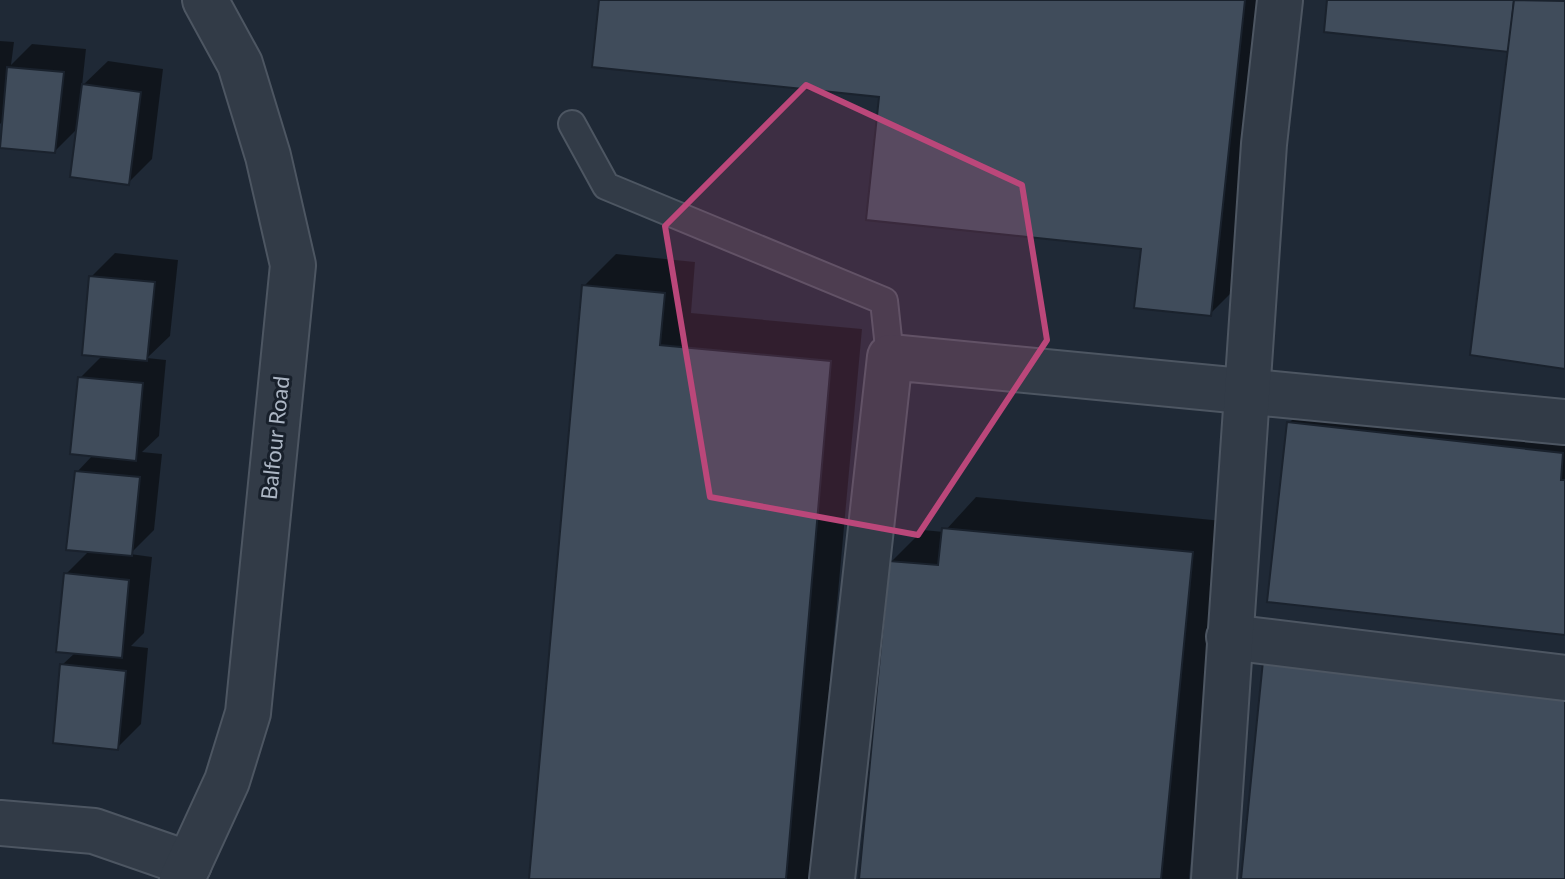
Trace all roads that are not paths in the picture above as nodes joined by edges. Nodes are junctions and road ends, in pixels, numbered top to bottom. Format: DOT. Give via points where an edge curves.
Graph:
graph roads {
  1 [pos="205,0"];
  2 [pos="1280,0"];
  3 [pos="572,124"];
  4 [pos="890,357"];
  5 [pos="1246,392"];
  6 [pos="1565,422"];
  7 [pos="1229,637"];
  8 [pos="1565,678"];
  9 [pos="0,823"];
  10 [pos="186,871"];
  11 [pos="832,879"];
  12 [pos="1214,879"];
  1 -- 10 [label="street, Balfour Road" via="240,64 293,265 248,713 227,781"];
  2 -- 5 [label="street"];
  3 -- 4 [label="lane" via="606,186 884,301"];
  4 -- 5 [label="street"];
  4 -- 11 [label="street"];
  5 -- 6 [label="street"];
  5 -- 7 [label="street"];
  7 -- 8 [label="street"];
  7 -- 12 [label="street"];
  9 -- 10 [label="street" via="94,831"];
}
